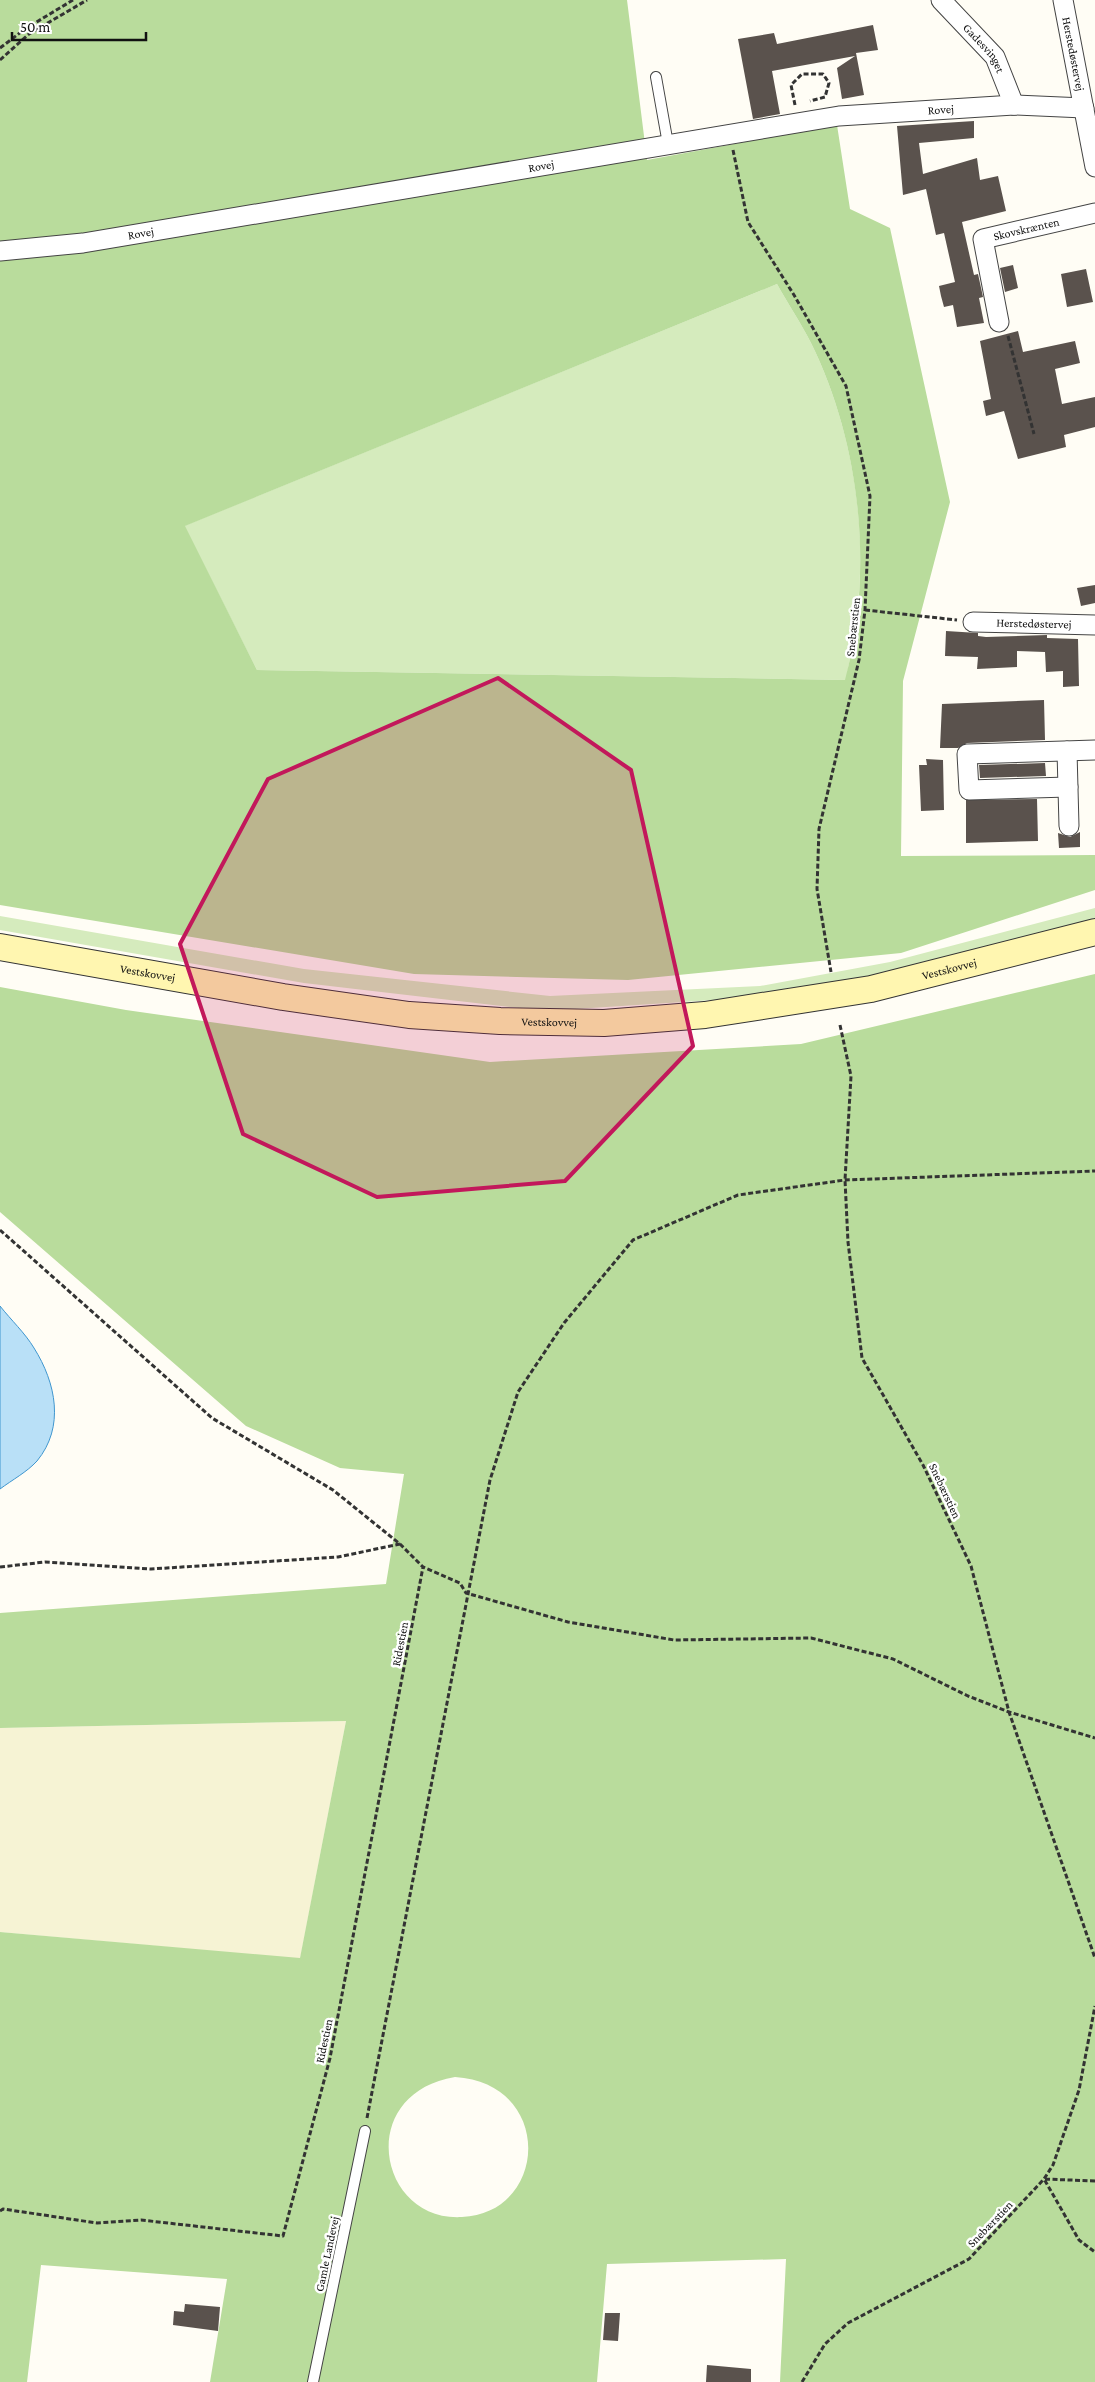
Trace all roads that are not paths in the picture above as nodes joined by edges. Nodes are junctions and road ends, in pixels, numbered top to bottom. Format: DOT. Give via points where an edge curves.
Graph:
graph roads {
  1 [pos="941,0"];
  2 [pos="1063,0"];
  3 [pos="656,77"];
  4 [pos="1014,105"];
  5 [pos="1084,108"];
  6 [pos="668,144"];
  7 [pos="1095,167"];
  8 [pos="1095,213"];
  9 [pos="0,251"];
  10 [pos="999,322"];
  11 [pos="974,622"];
  12 [pos="1095,626"];
  13 [pos="1095,750"];
  14 [pos="1067,751"];
  15 [pos="1068,787"];
  16 [pos="1069,826"];
  17 [pos="1095,932"];
  18 [pos="0,947"];
  19 [pos="365,2131"];
  20 [pos="313,2382"];
  1 -- 4 [label="street, Gadesvinget" via="995,57"];
  2 -- 5 [label="street, Herstedøstervej"];
  3 -- 6 [label="lane"];
  4 -- 5 [label="street, Rovej"];
  4 -- 6 [label="street, Rovej" via="853,114"];
  5 -- 7 [label="street, Herstedøstervej"];
  6 -- 9 [label="street, Rovej" via="83,243"];
  8 -- 10 [label="street, Skovskrænten" via="983,239"];
  11 -- 12 [label="street, Herstedøstervej"];
  13 -- 14 [label="street"];
  14 -- 15 [label="street"];
  14 -- 15 [label="street" via="967,754 969,790"];
  15 -- 16 [label="street"];
  17 -- 18 [label="street, Vestskovvej" via="871,989 705,1015 604,1023 409,1015 283,997"];
  19 -- 20 [label="lane, Gamle Landevej"];
}
